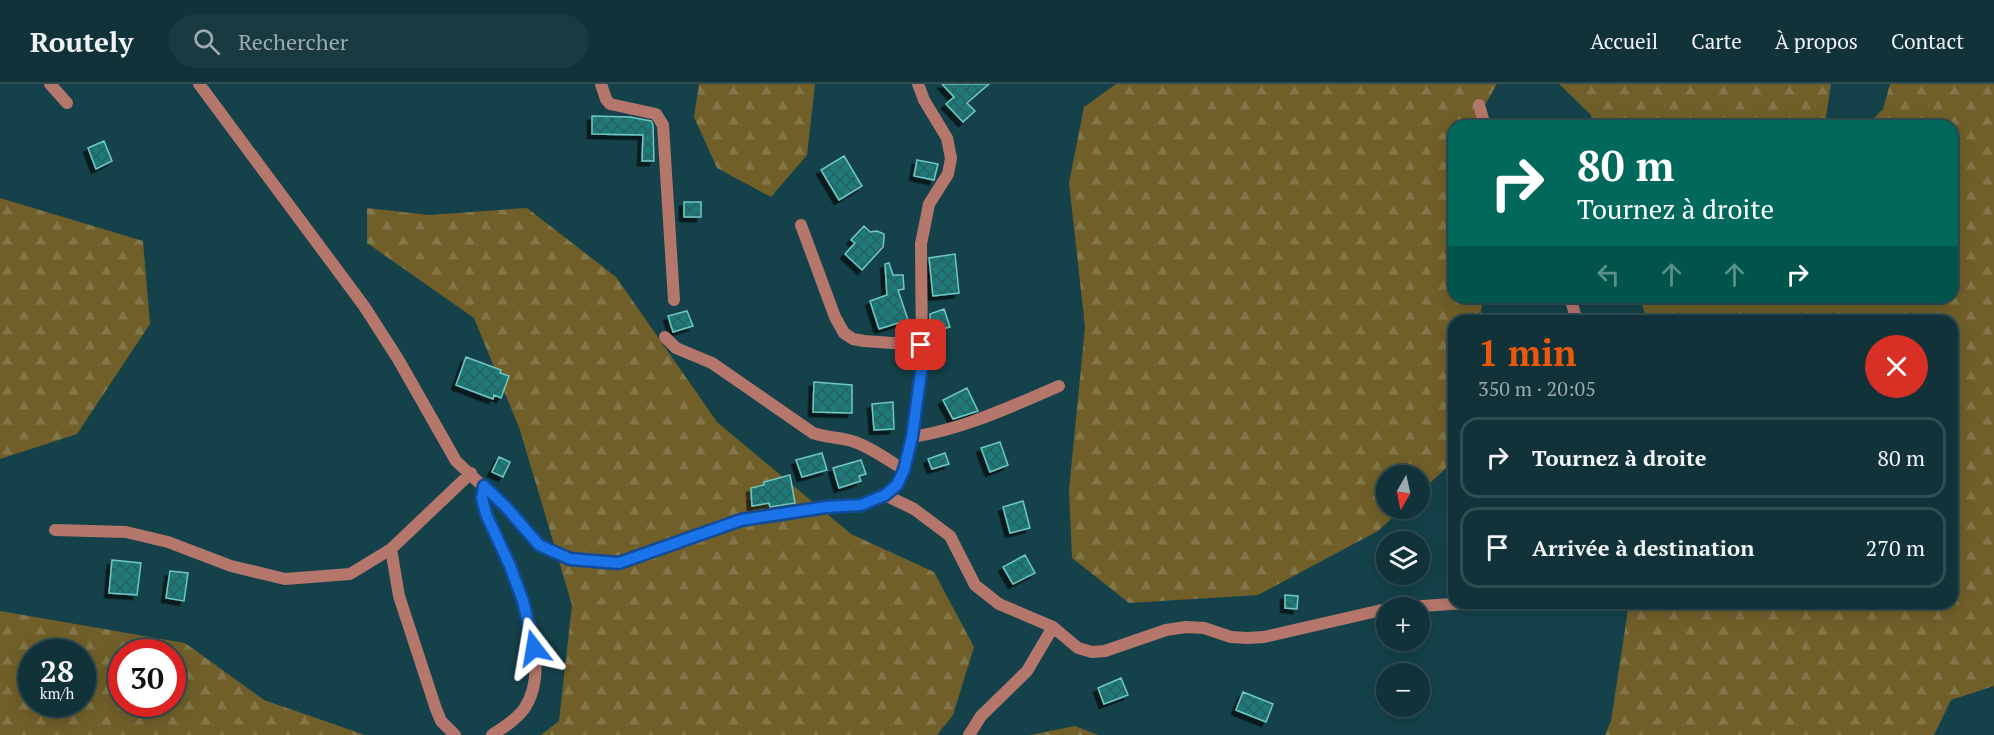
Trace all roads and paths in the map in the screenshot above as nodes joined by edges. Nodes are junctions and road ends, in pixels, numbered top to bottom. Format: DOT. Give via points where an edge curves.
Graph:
graph roads {
  1 [pos="50,84"];
  2 [pos="198,84"];
  3 [pos="601,84"];
  4 [pos="918,84"];
  5 [pos="67,103"];
  6 [pos="1479,105"];
  7 [pos="1483,120"];
  8 [pos="801,225"];
  9 [pos="675,300"];
  10 [pos="665,337"];
  11 [pos="921,345"];
  12 [pos="1059,386"];
  13 [pos="912,437"];
  14 [pos="904,470"];
  15 [pos="471,473"];
  16 [pos="484,486"];
  17 [pos="885,495"];
  18 [pos="55,530"];
  19 [pos="391,549"];
  20 [pos="1448,604"];
  21 [pos="1430,606"];
  22 [pos="1376,611"];
  23 [pos="1053,627"];
  24 [pos="455,735"];
  25 [pos="492,735"];
  26 [pos="969,735"];
  1 -- 5 [label="street"];
  2 -- 15 [label="street" via="364,306 456,461"];
  3 -- 9 [label="street" via="610,104 656,114 663,125"];
  4 -- 11 [label="street" via="947,138 951,158 948,174 929,204 921,244"];
  6 -- 7 [label="street"];
  8 -- 11 [label="street" via="844,333 864,341"];
  10 -- 14 [label="street" via="676,348 712,363 813,433 869,448"];
  11 -- 13 [label="street"];
  12 -- 13 [label="street" via="962,426"];
  13 -- 14 [label="street"];
  14 -- 17 [label="street" via="897,485"];
  15 -- 16 [label="street"];
  15 -- 19 [label="street"];
  16 -- 17 [label="street" via="539,545 570,559 619,563 741,520 861,505"];
  16 -- 25 [label="street" via="486,514 523,601 536,660 531,694 524,708"];
  17 -- 23 [label="street" via="914,509 950,536 975,585 999,604"];
  18 -- 19 [label="street" via="126,532 285,579 350,574"];
  19 -- 24 [label="street" via="399,596 436,709 441,721"];
  20 -- 21 [label="street"];
  22 -- 23 [label="street" via="1264,637 1231,637 1186,627 1092,652 1078,648"];
  23 -- 26 [label="street" via="1027,670 981,716"];
}
